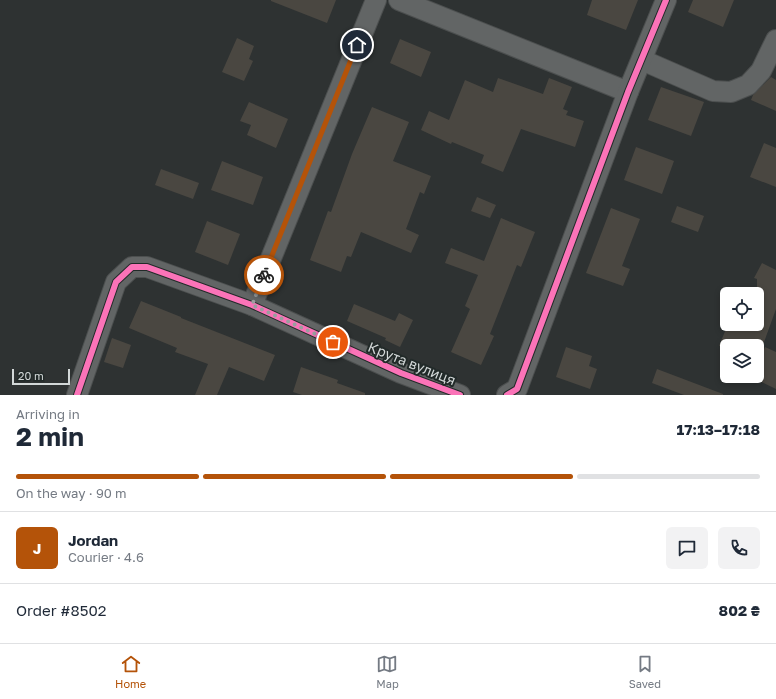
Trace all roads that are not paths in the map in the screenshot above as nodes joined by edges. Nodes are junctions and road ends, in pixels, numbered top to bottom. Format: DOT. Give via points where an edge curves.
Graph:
graph roads {
  1 [pos="399,0"];
  2 [pos="666,0"];
  3 [pos="378,1"];
  4 [pos="776,40"];
  5 [pos="642,60"];
  6 [pos="628,92"];
  7 [pos="252,305"];
  8 [pos="77,395"];
  9 [pos="460,395"];
  10 [pos="508,395"];
  1 -- 6 [label="street"];
  2 -- 5 [label="street"];
  3 -- 7 [label="street"];
  4 -- 5 [label="street" via="761,71 748,85 731,92 713,91"];
  5 -- 6 [label="street"];
  6 -- 10 [label="street" via="517,389"];
  7 -- 8 [label="street, Крута вулиця" via="147,267 132,267 116,282"];
  7 -- 9 [label="street, Крута вулиця" via="401,373"];
}
